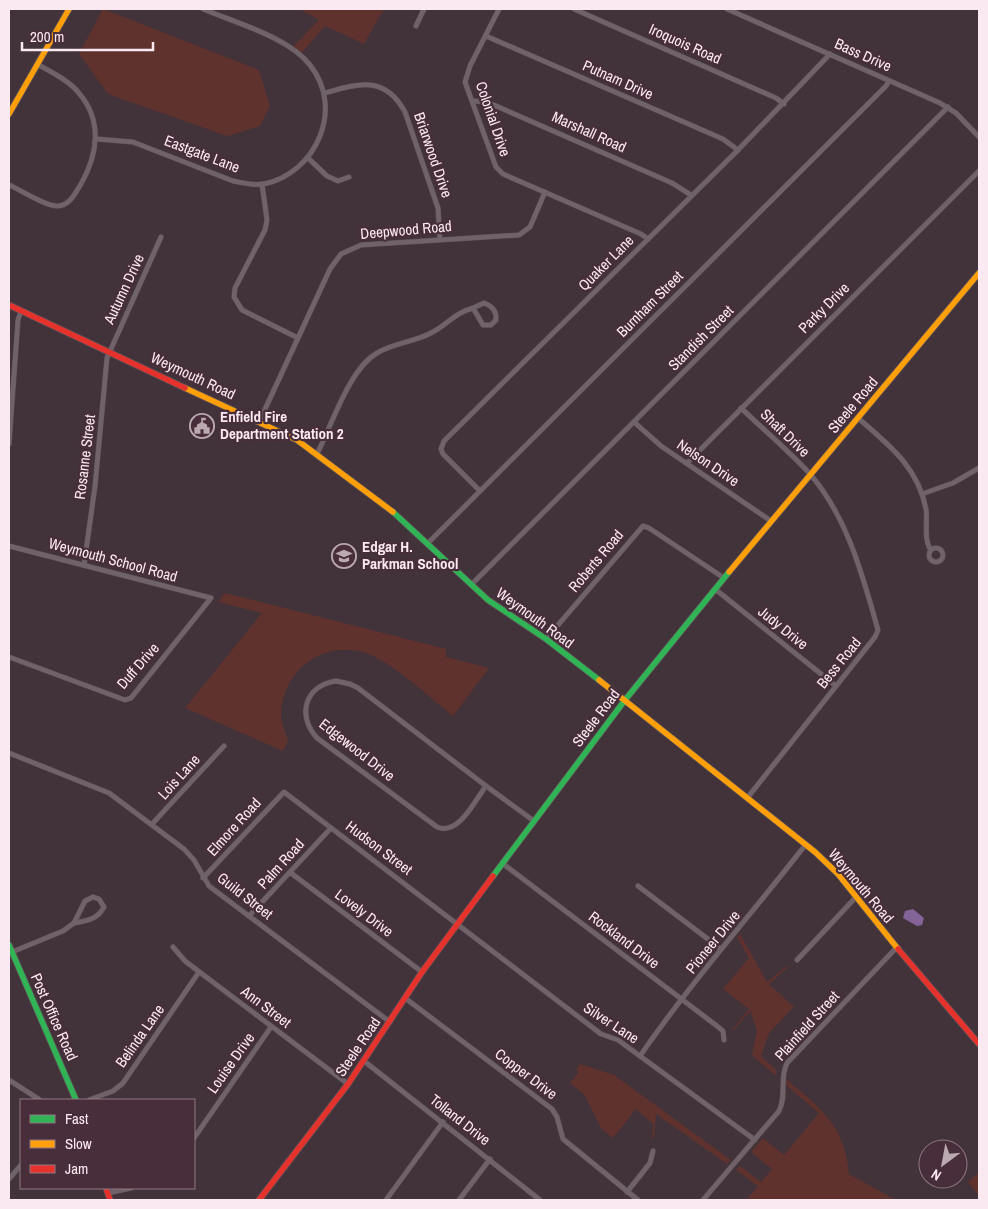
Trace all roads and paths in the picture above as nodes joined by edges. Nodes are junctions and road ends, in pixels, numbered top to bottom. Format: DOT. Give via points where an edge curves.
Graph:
graph roads {
  1 [pos="70,9"];
  2 [pos="203,9"];
  3 [pos="424,9"];
  4 [pos="499,9"];
  5 [pos="574,9"];
  6 [pos="727,9"];
  7 [pos="416,26"];
  8 [pos="486,36"];
  9 [pos="830,54"];
  10 [pos="38,64"];
  11 [pos="889,80"];
  12 [pos="324,92"];
  13 [pos="473,102"];
  14 [pos="784,104"];
  15 [pos="948,107"];
  16 [pos="9,114"];
  17 [pos="979,136"];
  18 [pos="97,140"];
  19 [pos="738,150"];
  20 [pos="308,158"];
  21 [pos="979,171"];
  22 [pos="349,177"];
  23 [pos="262,184"];
  24 [pos="9,185"];
  25 [pos="545,192"];
  26 [pos="691,195"];
  27 [pos="161,237"];
  28 [pos="648,239"];
  29 [pos="440,240"];
  30 [pos="979,273"];
  31 [pos="9,305"];
  32 [pos="473,308"];
  33 [pos="22,311"];
  34 [pos="298,338"];
  35 [pos="109,351"];
  36 [pos="741,408"];
  37 [pos="858,418"];
  38 [pos="260,420"];
  39 [pos="634,422"];
  40 [pos="9,444"];
  41 [pos="317,454"];
  42 [pos="687,463"];
  43 [pos="979,468"];
  44 [pos="810,475"];
  45 [pos="480,490"];
  46 [pos="922,494"];
  47 [pos="772,521"];
  48 [pos="427,544"];
  49 [pos="9,548"];
  50 [pos="931,550"];
  51 [pos="84,565"];
  52 [pos="724,578"];
  53 [pos="471,585"];
  54 [pos="715,589"];
  55 [pos="210,598"];
  56 [pos="546,639"];
  57 [pos="9,656"];
  58 [pos="836,686"];
  59 [pos="625,700"];
  60 [pos="224,746"];
  61 [pos="9,753"];
  62 [pos="486,786"];
  63 [pos="284,792"];
  64 [pos="748,798"];
  65 [pos="534,821"];
  66 [pos="152,824"];
  67 [pos="330,828"];
  68 [pos="806,844"];
  69 [pos="502,863"];
  70 [pos="291,873"];
  71 [pos="203,878"];
  72 [pos="638,886"];
  73 [pos="856,897"];
  74 [pos="249,916"];
  75 [pos="74,924"];
  76 [pos="458,924"];
  77 [pos="9,945"];
  78 [pos="172,946"];
  79 [pos="896,947"];
  80 [pos="721,949"];
  81 [pos="12,952"];
  82 [pos="797,960"];
  83 [pos="200,972"];
  84 [pos="422,972"];
  85 [pos="405,998"];
  86 [pos="682,1000"];
  87 [pos="390,1022"];
  88 [pos="271,1027"];
  89 [pos="724,1040"];
  90 [pos="979,1044"];
  91 [pos="640,1056"];
  92 [pos="364,1061"];
  93 [pos="9,1080"];
  94 [pos="348,1084"];
  95 [pos="38,1099"];
  96 [pos="76,1099"];
  97 [pos="92,1099"];
  98 [pos="443,1122"];
  99 [pos="195,1137"];
  100 [pos="755,1140"];
  101 [pos="653,1151"];
  102 [pos="490,1159"];
  103 [pos="20,1166"];
  104 [pos="9,1169"];
  105 [pos="14,1172"];
  106 [pos="9,1179"];
  107 [pos="123,1189"];
  108 [pos="107,1191"];
  109 [pos="627,1192"];
  110 [pos="537,1199"];
  111 [pos="110,1200"];
  112 [pos="259,1200"];
  113 [pos="386,1200"];
  114 [pos="460,1200"];
  115 [pos="638,1200"];
  116 [pos="703,1200"];
  1 -- 10 [label="street"];
  2 -- 12 [label="street, Eastgate Lane" via="293,49 311,65"];
  3 -- 7 [label="street"];
  4 -- 8 [label="street, Colonial Drive"];
  5 -- 14 [label="street, Iroquois Road"];
  6 -- 9 [label="street, Bass Drive"];
  8 -- 13 [label="street, Colonial Drive" via="466,74 466,87"];
  8 -- 19 [label="street, Putnam Drive" via="723,139"];
  9 -- 11 [label="street, Bass Drive"];
  9 -- 14 [label="street, Quaker Lane"];
  10 -- 16 [label="street"];
  10 -- 18 [label="street" via="78,92 89,108"];
  11 -- 15 [label="street, Bass Drive"];
  11 -- 45 [label="street, Burnham Street"];
  12 -- 20 [label="street, Eastgate Lane" via="322,133"];
  12 -- 29 [label="street, Briarwood Drive" via="356,84 371,84 387,90 398,100 438,208"];
  13 -- 25 [label="street, Colonial Drive" via="496,168"];
  13 -- 26 [label="street, Marshall Road" via="487,102 686,189"];
  14 -- 19 [label="street, Quaker Lane"];
  15 -- 17 [label="street, Bass Drive"];
  15 -- 39 [label="street, Standish Street"];
  18 -- 23 [label="street, Eastgate Lane" via="133,142 233,182"];
  18 -- 24 [label="street" via="91,165 68,203 53,206"];
  19 -- 26 [label="street, Quaker Lane"];
  20 -- 22 [label="street" via="338,181"];
  20 -- 23 [label="street, Eastgate Lane" via="287,175"];
  21 -- 36 [label="street, Parky Drive"];
  23 -- 34 [label="street" via="267,220 265,230 235,288 234,297 242,310"];
  25 -- 28 [label="street, Colonial Drive"];
  25 -- 29 [label="street, Deepwood Road" via="535,218 524,233"];
  26 -- 28 [label="street, Quaker Lane"];
  27 -- 35 [label="street, Autumn Drive"];
  28 -- 45 [label="street, Quaker Lane" via="444,441 441,449 444,454"];
  29 -- 34 [label="street, Deepwood Road" via="361,245 340,254"];
  30 -- 37 [label="street, Steele Road"];
  31 -- 33 [label="street, Weymouth Road"];
  32 -- 32 [label="street" via="484,303 490,305 496,320 491,325 483,325"];
  32 -- 41 [label="street" via="459,311 430,334 374,354 355,376"];
  33 -- 35 [label="street, Weymouth Road"];
  33 -- 40 [label="street" via="18,320"];
  34 -- 38 [label="street, Deepwood Road"];
  35 -- 38 [label="street, Weymouth Road"];
  35 -- 51 [label="street, Rosanne Street"];
  36 -- 42 [label="street, Parky Drive"];
  36 -- 44 [label="street, Shaft Drive"];
  37 -- 44 [label="street, Steele Road"];
  37 -- 46 [label="street" via="905,461"];
  38 -- 41 [label="street, Weymouth Road"];
  39 -- 42 [label="street, Nelson Drive"];
  39 -- 53 [label="street, Standish Street"];
  41 -- 48 [label="street, Weymouth Road" via="396,514"];
  42 -- 47 [label="street, Nelson Drive"];
  43 -- 46 [label="street" via="953,484"];
  44 -- 47 [label="street, Steele Road"];
  44 -- 58 [label="street, Bess Road" via="834,510 853,550 878,630"];
  45 -- 48 [label="street, Burnham Street"];
  46 -- 50 [label="street"];
  47 -- 52 [label="street, Steele Road"];
  48 -- 53 [label="street, Weymouth Road"];
  49 -- 51 [label="street, Weymouth School Road"];
  51 -- 55 [label="street, Weymouth School Road"];
  52 -- 54 [label="street, Steele Road"];
  52 -- 56 [label="street, Roberts Road" via="643,526"];
  53 -- 56 [label="street, Weymouth Road"];
  54 -- 58 [label="street, Judy Drive"];
  54 -- 59 [label="street, Steele Road"];
  55 -- 57 [label="street, Duff Drive" via="126,700"];
  56 -- 59 [label="street, Weymouth Road"];
  58 -- 64 [label="street, Bess Road"];
  59 -- 64 [label="street, Weymouth Road"];
  59 -- 65 [label="street, Steele Road"];
  60 -- 66 [label="street, Lois Lane"];
  61 -- 66 [label="street, Guild Street" via="98,787"];
  62 -- 62 [label="street, Edgewood Drive" via="350,684 336,681 323,684 308,700 305,717 308,728 317,738 437,827 449,828 458,823"];
  62 -- 65 [label="street, Edgewood Drive"];
  63 -- 67 [label="street, Hudson Street"];
  63 -- 71 [label="street, Elmore Road"];
  64 -- 68 [label="street, Weymouth Road"];
  65 -- 69 [label="street, Steele Road"];
  66 -- 71 [label="street, Guild Street" via="184,849"];
  67 -- 70 [label="street, Palm Road"];
  67 -- 76 [label="street, Hudson Street"];
  68 -- 73 [label="street, Weymouth Road" via="830,865"];
  68 -- 80 [label="street, Pioneer Drive"];
  69 -- 76 [label="street, Steele Road"];
  69 -- 86 [label="street, Rockland Drive"];
  70 -- 74 [label="street, Palm Road"];
  70 -- 84 [label="street, Lovely Drive"];
  71 -- 74 [label="street, Guild Street"];
  72 -- 80 [label="street"];
  73 -- 79 [label="street, Weymouth Road"];
  73 -- 82 [label="street"];
  74 -- 87 [label="street, Guild Street"];
  75 -- 75 [label="street" via="99,915 104,907 99,899 93,897 84,901"];
  75 -- 81 [label="street"];
  76 -- 84 [label="street, Steele Road"];
  76 -- 91 [label="street, Silver Lane" via="601,1034 618,1040"];
  77 -- 81 [label="street, Post Office Road"];
  78 -- 83 [label="street, Ann Street"];
  79 -- 90 [label="street, Weymouth Road"];
  79 -- 100 [label="street, Plainfield Street" via="787,1063 781,1079 782,1105"];
  80 -- 86 [label="street, Pioneer Drive"];
  81 -- 96 [label="street, Post Office Road"];
  83 -- 88 [label="street, Ann Street"];
  83 -- 97 [label="street, Belinda Lane" via="123,1082 113,1091"];
  84 -- 85 [label="street, Steele Road"];
  85 -- 87 [label="street, Steele Road"];
  85 -- 109 [label="street, Copper Drive" via="552,1109 563,1139"];
  86 -- 89 [label="street, Rockland Drive" via="723,1031"];
  86 -- 91 [label="street, Pioneer Drive"];
  87 -- 92 [label="street, Steele Road"];
  88 -- 94 [label="street, Ann Street"];
  88 -- 99 [label="street, Louise Drive"];
  91 -- 100 [label="street, Silver Lane"];
  92 -- 94 [label="street, Steele Road"];
  92 -- 98 [label="street, Tolland Drive"];
  93 -- 95 [label="street"];
  94 -- 112 [label="street, Steele Road"];
  98 -- 102 [label="street, Tolland Drive"];
  98 -- 113 [label="street"];
  100 -- 116 [label="street, Plainfield Street"];
  101 -- 109 [label="street" via="650,1163"];
  102 -- 110 [label="street, Tolland Drive"];
  102 -- 114 [label="street"];
  103 -- 105 [label="street"];
  104 -- 105 [label="street"];
  105 -- 106 [label="street"];
  107 -- 108 [label="street"];
  108 -- 111 [label="street"];
  109 -- 115 [label="street, Copper Drive"];
}
